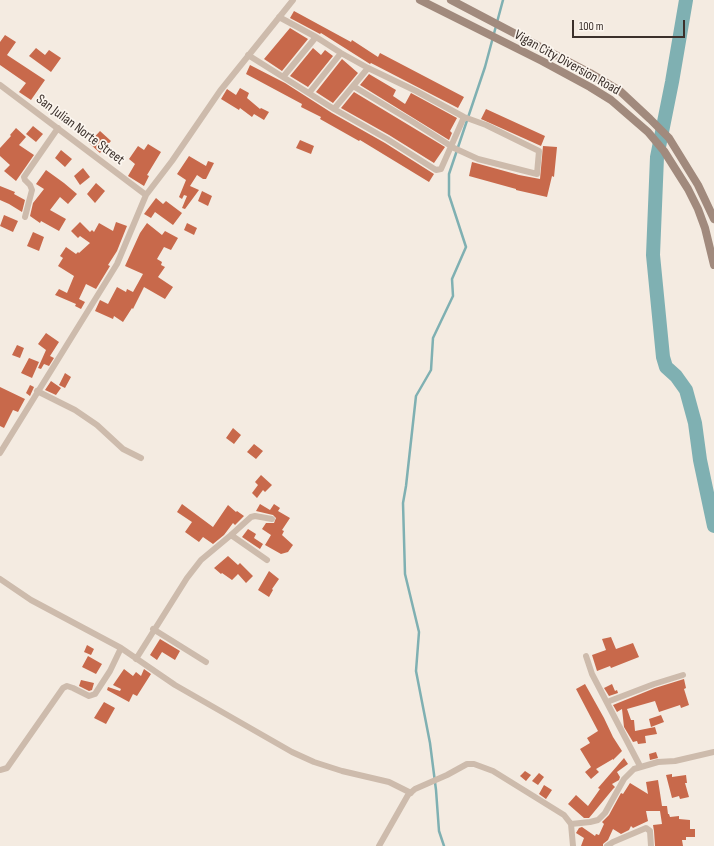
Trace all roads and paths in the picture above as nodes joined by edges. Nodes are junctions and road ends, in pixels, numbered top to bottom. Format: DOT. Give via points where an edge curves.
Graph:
graph roads {
  1 [pos="293,0"];
  2 [pos="420,0"];
  3 [pos="451,0"];
  4 [pos="279,17"];
  5 [pos="316,37"];
  6 [pos="341,53"];
  7 [pos="248,55"];
  8 [pos="368,68"];
  9 [pos="283,77"];
  10 [pos="0,85"];
  11 [pos="352,86"];
  12 [pos="309,93"];
  13 [pos="334,109"];
  14 [pos="465,117"];
  15 [pos="58,128"];
  16 [pos="453,147"];
  17 [pos="146,195"];
  18 [pos="25,217"];
  19 [pos="714,219"];
  20 [pos="714,265"];
  21 [pos="37,391"];
  22 [pos="0,453"];
  23 [pos="141,458"];
  24 [pos="272,518"];
  25 [pos="231,535"];
  26 [pos="267,560"];
  27 [pos="0,579"];
  28 [pos="153,629"];
  29 [pos="120,648"];
  30 [pos="586,656"];
  31 [pos="136,659"];
  32 [pos="206,662"];
  33 [pos="683,675"];
  34 [pos="606,702"];
  35 [pos="714,752"];
  36 [pos="640,766"];
  37 [pos="0,770"];
  38 [pos="411,793"];
  39 [pos="571,824"];
  40 [pos="379,846"];
  41 [pos="574,846"];
  42 [pos="607,846"];
  43 [pos="651,846"];
  1 -- 4 [label="street"];
  2 -- 20 [label="main road, Vigan City Diversion Road" via="542,61 611,100 648,132 664,151 698,209"];
  3 -- 19 [label="main road, Vigan City Diversion Road" via="620,91 669,138 698,185"];
  4 -- 5 [label="street"];
  4 -- 7 [label="street"];
  5 -- 6 [label="street"];
  5 -- 9 [label="street"];
  6 -- 8 [label="street"];
  6 -- 12 [label="street"];
  7 -- 9 [label="street"];
  7 -- 17 [label="street" via="220,90"];
  8 -- 11 [label="street"];
  8 -- 14 [label="street"];
  9 -- 12 [label="street"];
  10 -- 15 [label="street, San Julian Norte Street"];
  11 -- 13 [label="street"];
  11 -- 16 [label="street"];
  12 -- 13 [label="street"];
  13 -- 16 [label="street" via="436,170 441,169"];
  14 -- 16 [label="street"];
  14 -- 16 [label="street" via="539,151 537,174 478,159"];
  15 -- 17 [label="street, San Julian Norte Street"];
  15 -- 18 [label="street" via="24,176 32,188"];
  17 -- 21 [label="street" via="117,264"];
  21 -- 22 [label="street"];
  21 -- 23 [label="street" via="75,410 97,425 124,450"];
  24 -- 25 [label="street" via="252,517"];
  25 -- 26 [label="street"];
  25 -- 28 [label="street" via="201,560"];
  27 -- 29 [label="street" via="32,600"];
  28 -- 31 [label="street"];
  28 -- 32 [label="street"];
  29 -- 31 [label="street"];
  29 -- 37 [label="street" via="113,666 96,694 89,696 67,686 63,688 7,768"];
  30 -- 34 [label="street"];
  31 -- 38 [label="street" via="175,685 292,752 321,764 389,782"];
  33 -- 34 [label="street"];
  34 -- 36 [label="street"];
  35 -- 36 [label="street" via="699,757"];
  36 -- 39 [label="street" via="624,779 605,813 598,820"];
  38 -- 39 [label="street" via="467,764 474,764 493,771 564,815"];
  38 -- 40 [label="street"];
  39 -- 41 [label="street"];
  42 -- 43 [label="street" via="646,828 650,831"];
}
